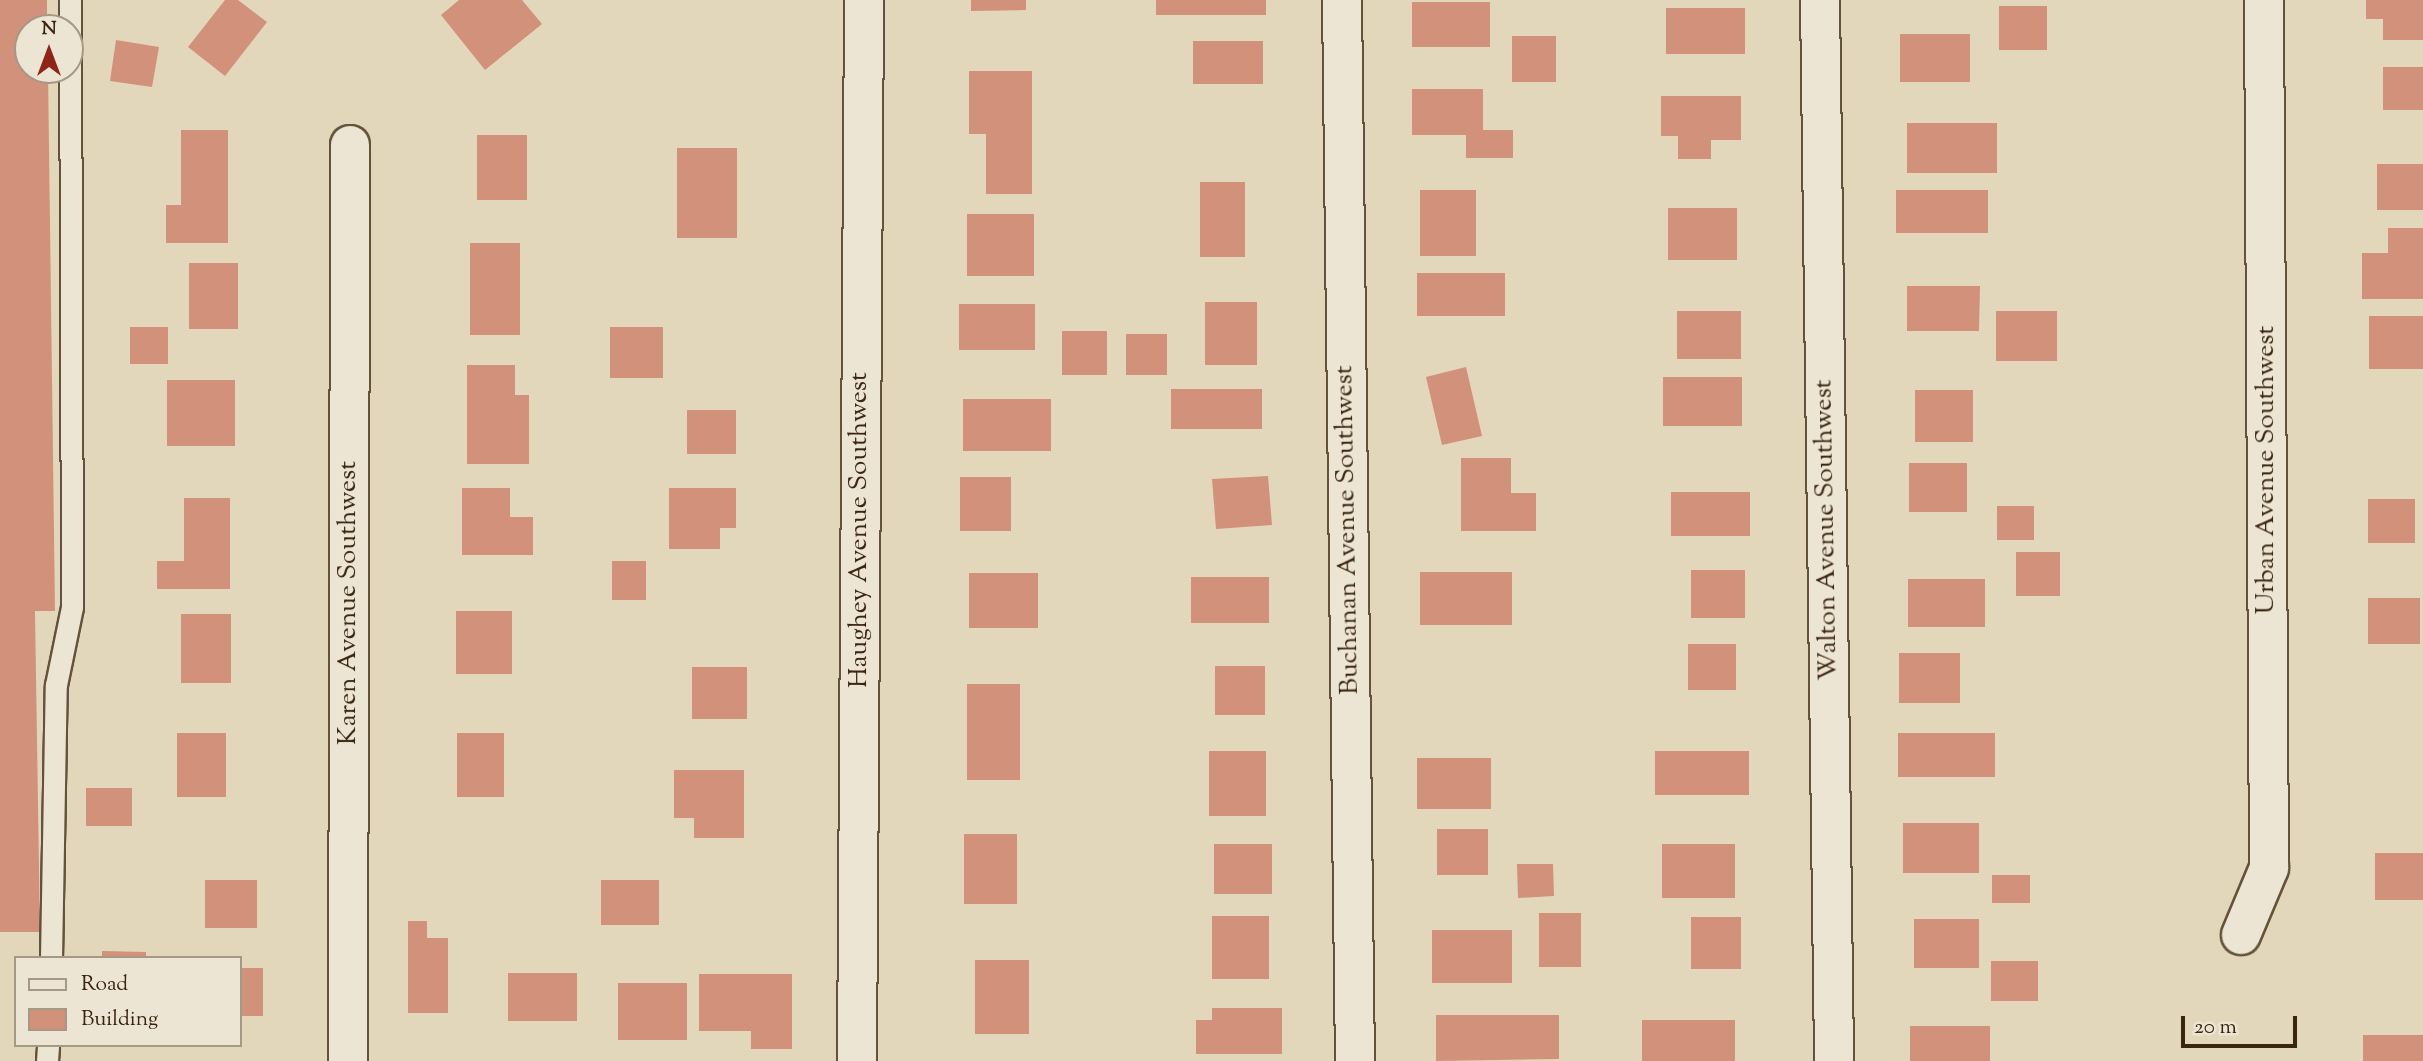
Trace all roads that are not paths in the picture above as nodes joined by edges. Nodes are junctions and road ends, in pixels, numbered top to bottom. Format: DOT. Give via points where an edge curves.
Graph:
graph roads {
  1 [pos="71,0"];
  2 [pos="864,0"];
  3 [pos="1342,0"];
  4 [pos="1820,0"];
  5 [pos="2263,0"];
  6 [pos="351,145"];
  7 [pos="2241,935"];
  8 [pos="51,956"];
  9 [pos="348,1061"];
  10 [pos="857,1061"];
  11 [pos="1355,1061"];
  12 [pos="1834,1061"];
  1 -- 8 [label="lane" via="72,607 56,685"];
  2 -- 10 [label="street, Haughey Avenue Southwest"];
  3 -- 11 [label="street, Buchanan Avenue Southwest"];
  4 -- 12 [label="street, Walton Avenue Southwest"];
  5 -- 7 [label="street, Urban Avenue Southwest" via="2269,868"];
  6 -- 9 [label="street, Karen Avenue Southwest"];
}
